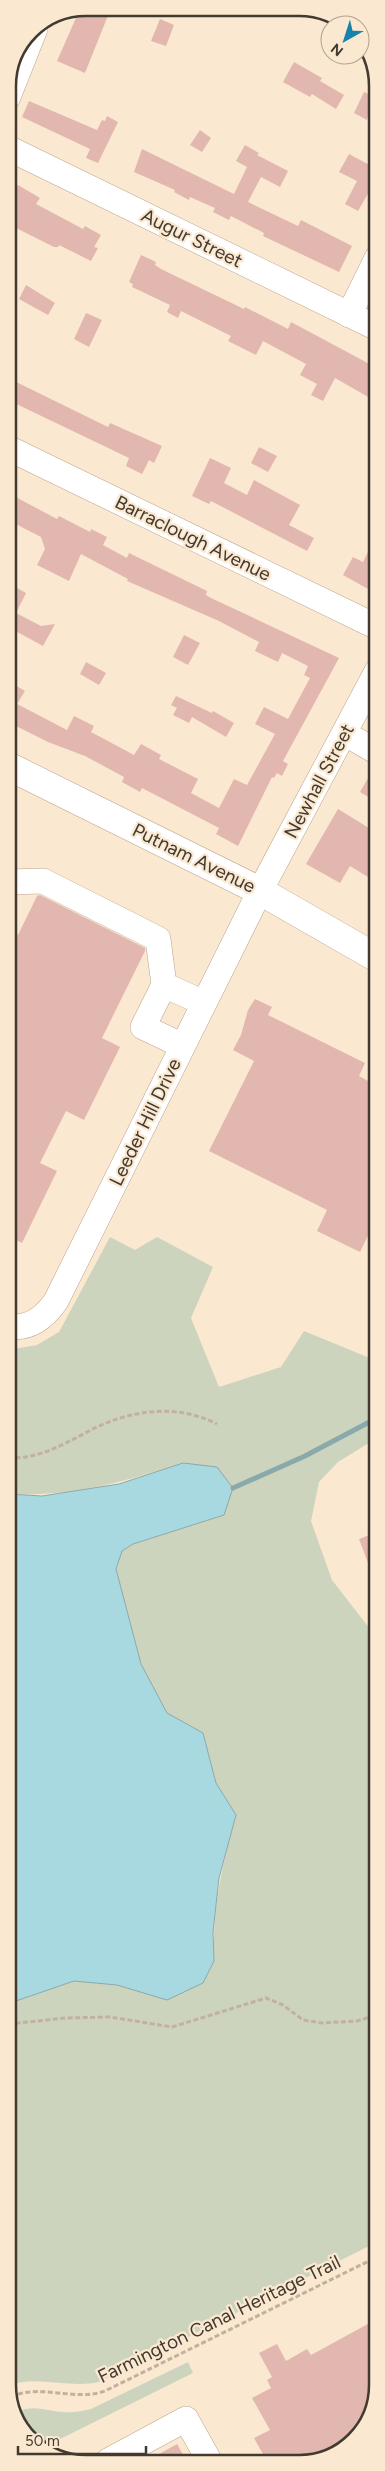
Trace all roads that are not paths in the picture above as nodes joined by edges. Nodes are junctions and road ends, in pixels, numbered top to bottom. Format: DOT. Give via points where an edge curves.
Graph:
graph roads {
  1 [pos="26,52"];
  2 [pos="19,70"];
  3 [pos="16,152"];
  4 [pos="369,274"];
  5 [pos="349,315"];
  6 [pos="369,324"];
  7 [pos="16,452"];
  8 [pos="369,623"];
  9 [pos="369,686"];
  10 [pos="344,733"];
  11 [pos="369,747"];
  12 [pos="16,770"];
  13 [pos="16,882"];
  14 [pos="260,891"];
  15 [pos="369,953"];
  16 [pos="164,985"];
  17 [pos="204,1003"];
  18 [pos="183,1046"];
  19 [pos="16,1325"];
  20 [pos="119,2455"];
  21 [pos="206,2455"];
  1 -- 2 [label="street"];
  3 -- 5 [label="street, Augur Street"];
  4 -- 5 [label="street"];
  5 -- 6 [label="street, Augur Street"];
  7 -- 8 [label="street, Barraclough Avenue"];
  9 -- 10 [label="street, Newhall Street"];
  10 -- 11 [label="street"];
  10 -- 14 [label="street, Newhall Street"];
  12 -- 14 [label="main road, Putnam Avenue"];
  13 -- 16 [label="street" via="43,881 158,939"];
  14 -- 15 [label="main road, Putnam Avenue"];
  14 -- 17 [label="street, Leeder Hill Drive"];
  16 -- 17 [label="street"];
  16 -- 18 [label="street" via="143,1028"];
  17 -- 18 [label="street, Leeder Hill Drive"];
  18 -- 19 [label="street, Leeder Hill Drive" via="56,1301 46,1316"];
  20 -- 21 [label="street" via="186,2419"];
}
